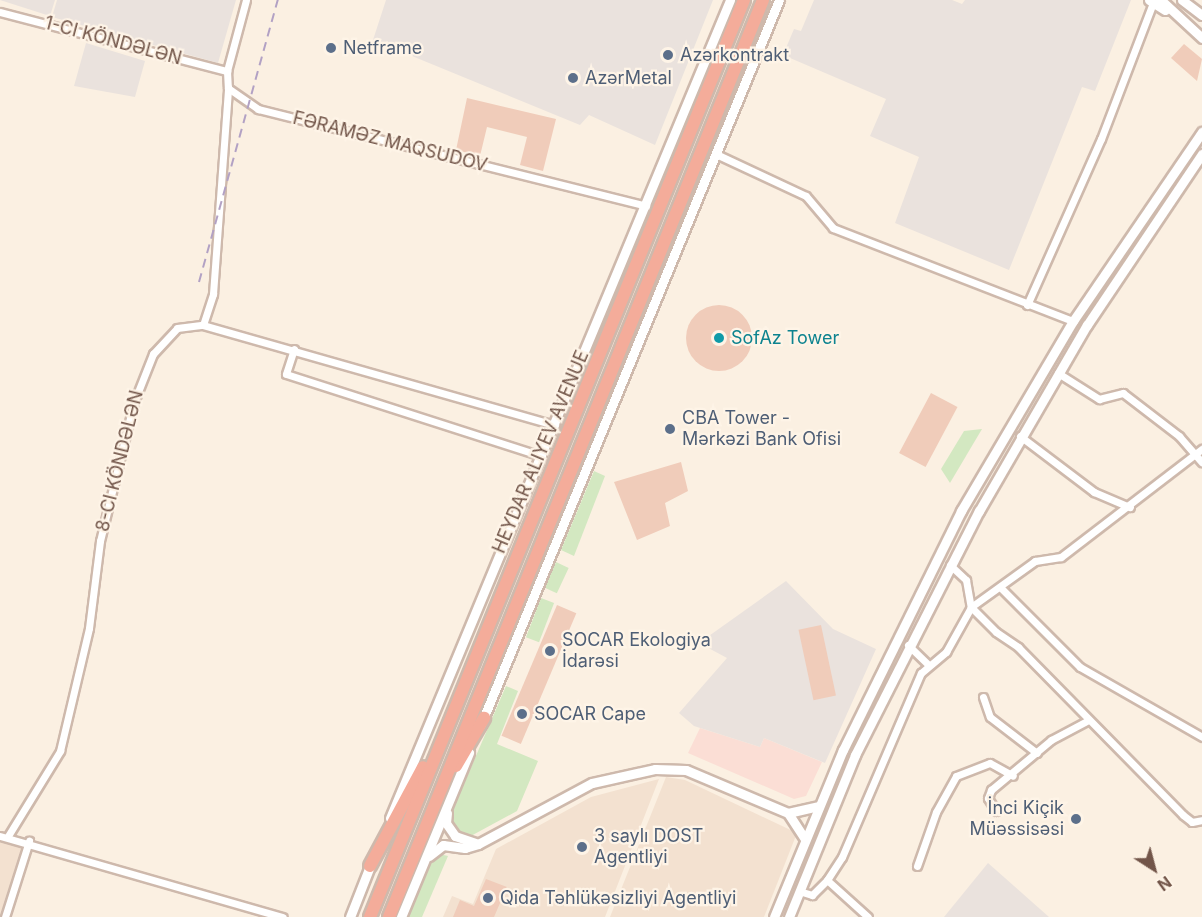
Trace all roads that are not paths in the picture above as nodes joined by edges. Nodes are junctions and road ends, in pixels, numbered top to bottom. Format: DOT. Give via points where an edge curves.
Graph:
graph roads {
  1 [pos="246,0"];
  2 [pos="730,0"];
  3 [pos="744,0"];
  4 [pos="763,0"];
  5 [pos="779,0"];
  6 [pos="1182,0"];
  7 [pos="1186,0"];
  8 [pos="1155,1"];
  9 [pos="0,12"];
  10 [pos="1200,13"];
  11 [pos="1202,38"];
  12 [pos="227,71"];
  13 [pos="228,88"];
  14 [pos="1202,132"];
  15 [pos="716,154"];
  16 [pos="1202,154"];
  17 [pos="646,206"];
  18 [pos="1124,243"];
  19 [pos="1135,250"];
  20 [pos="1027,305"];
  21 [pos="1072,321"];
  22 [pos="203,325"];
  23 [pos="294,350"];
  24 [pos="1058,373"];
  25 [pos="555,425"];
  26 [pos="1020,436"];
  27 [pos="1202,449"];
  28 [pos="542,456"];
  29 [pos="1196,456"];
  30 [pos="1202,462"];
  31 [pos="1130,507"];
  32 [pos="950,565"];
  33 [pos="1000,587"];
  34 [pos="971,607"];
  35 [pos="908,645"];
  36 [pos="929,664"];
  37 [pos="983,697"];
  38 [pos="452,713"];
  39 [pos="484,718"];
  40 [pos="1086,720"];
  41 [pos="1202,737"];
  42 [pos="843,750"];
  43 [pos="1037,753"];
  44 [pos="855,755"];
  45 [pos="1013,776"];
  46 [pos="448,803"];
  47 [pos="819,806"];
  48 [pos="431,808"];
  49 [pos="996,811"];
  50 [pos="788,813"];
  51 [pos="1202,820"];
  52 [pos="4,836"];
  53 [pos="804,838"];
  54 [pos="28,841"];
  55 [pos="478,844"];
  56 [pos="370,866"];
  57 [pos="917,866"];
  58 [pos="421,868"];
  59 [pos="827,880"];
  60 [pos="799,891"];
  61 [pos="5,917"];
  62 [pos="284,917"];
  63 [pos="350,917"];
  64 [pos="370,917"];
  65 [pos="389,917"];
  66 [pos="401,917"];
  67 [pos="774,917"];
  68 [pos="789,917"];
  69 [pos="868,917"];
  1 -- 12 [label="street"];
  2 -- 17 [label="main road"];
  3 -- 38 [label="highway, HEYDAR ALIYEV AVENUE"];
  4 -- 48 [label="highway, HEYDAR ALIYEV AVENUE"];
  5 -- 15 [label="main road"];
  6 -- 10 [label="main road"];
  7 -- 10 [label="main road"];
  8 -- 11 [label="main road"];
  8 -- 20 [label="street" via="1101,139"];
  9 -- 12 [label="street, 1-CI KÖNDƏLƏN"];
  12 -- 13 [label="street"];
  13 -- 17 [label="street, FƏRAMƏZ MAQSUDOV" via="265,112"];
  13 -- 22 [label="street" via="213,294"];
  14 -- 18 [label="main road"];
  15 -- 20 [label="street" via="806,196 833,228"];
  15 -- 39 [label="main road"];
  16 -- 19 [label="main road"];
  17 -- 25 [label="main road"];
  18 -- 19 [label="main road"];
  18 -- 21 [label="main road"];
  19 -- 24 [label="main road"];
  20 -- 21 [label="street"];
  21 -- 42 [label="main road" via="960,511"];
  22 -- 23 [label="street, 8-CI KÖNDƏLƏN"];
  22 -- 52 [label="street, 8-CI KÖNDƏLƏN" via="177,328 153,354 140,384 100,541 89,628 69,722 54,764"];
  23 -- 25 [label="street, 8-CI KÖNDƏLƏN"];
  23 -- 28 [label="street" via="286,374"];
  24 -- 26 [label="main road"];
  24 -- 29 [label="street" via="1099,399 1123,393 1179,436"];
  25 -- 28 [label="main road"];
  26 -- 31 [label="street" via="1094,492"];
  26 -- 32 [label="main road"];
  27 -- 29 [label="street"];
  28 -- 56 [label="main road"];
  29 -- 30 [label="street"];
  29 -- 31 [label="street"];
  31 -- 33 [label="street" via="1061,557 1035,561"];
  32 -- 34 [label="street" via="966,580"];
  32 -- 35 [label="main road"];
  33 -- 34 [label="street"];
  33 -- 41 [label="street" via="1080,667"];
  34 -- 36 [label="street" via="946,652"];
  34 -- 40 [label="street" via="1027,656"];
  35 -- 36 [label="street"];
  35 -- 44 [label="main road"];
  36 -- 59 [label="street" via="842,857"];
  37 -- 43 [label="street" via="990,717"];
  38 -- 56 [label="highway"];
  38 -- 64 [label="highway, HEYDAR ALIYEV AVENUE"];
  39 -- 46 [label="main road"];
  39 -- 48 [label="highway"];
  40 -- 43 [label="street"];
  40 -- 51 [label="street" via="1183,815 1192,822"];
  42 -- 44 [label="main road"];
  42 -- 47 [label="main road"];
  43 -- 45 [label="street"];
  44 -- 60 [label="main road"];
  45 -- 49 [label="street" via="988,793"];
  45 -- 57 [label="street" via="990,763 956,776 936,812"];
  46 -- 55 [label="main road" via="446,819 451,832"];
  46 -- 58 [label="main road"];
  47 -- 50 [label="main road"];
  47 -- 53 [label="main road"];
  48 -- 65 [label="highway, HEYDAR ALIYEV AVENUE"];
  50 -- 53 [label="main road"];
  50 -- 55 [label="main road" via="703,777 666,768 592,783"];
  52 -- 54 [label="street"];
  53 -- 67 [label="main road"];
  54 -- 61 [label="street"];
  54 -- 62 [label="street"];
  55 -- 58 [label="main road" via="438,846"];
  56 -- 63 [label="main road"];
  58 -- 66 [label="main road"];
  59 -- 60 [label="street" via="812,895"];
  59 -- 69 [label="street"];
  60 -- 68 [label="main road"];
}
